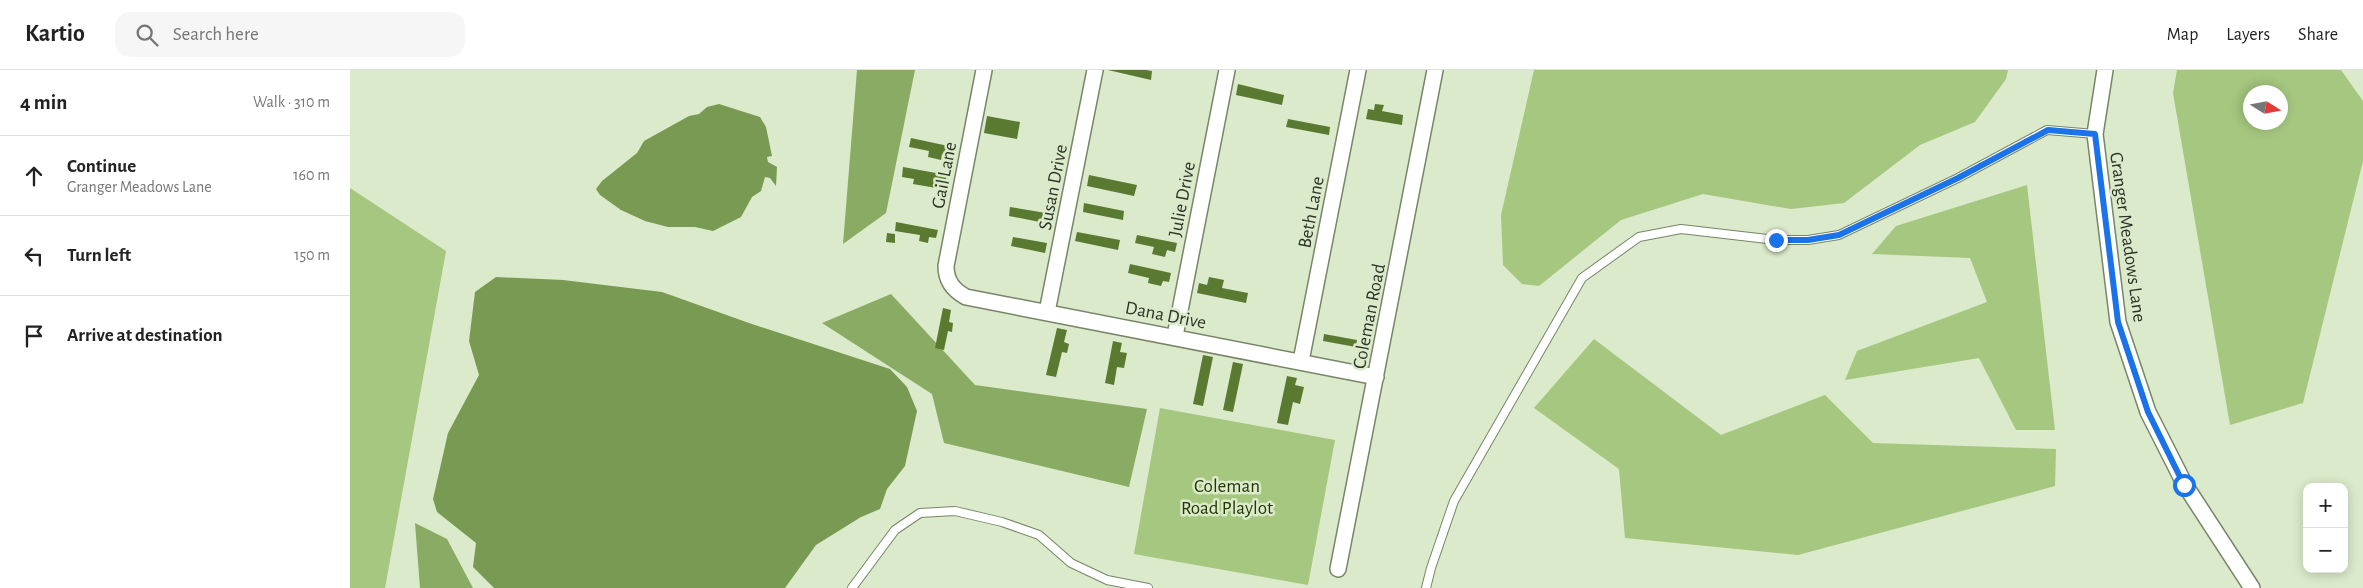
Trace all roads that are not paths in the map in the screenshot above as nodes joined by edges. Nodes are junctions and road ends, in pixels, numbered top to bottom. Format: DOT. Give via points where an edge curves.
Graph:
graph roads {
  1 [pos="984,70"];
  2 [pos="1095,70"];
  3 [pos="1227,70"];
  4 [pos="1358,70"];
  5 [pos="1436,70"];
  6 [pos="2105,70"];
  7 [pos="2095,134"];
  8 [pos="951,285"];
  9 [pos="1047,312"];
  10 [pos="1175,336"];
  11 [pos="1301,361"];
  12 [pos="1376,376"];
  13 [pos="1338,569"];
  14 [pos="852,588"];
  15 [pos="1148,588"];
  16 [pos="1426,588"];
  17 [pos="2252,588"];
  1 -- 8 [label="street, Gail Lane" via="946,266 946,278"];
  2 -- 9 [label="street, Susan Drive"];
  3 -- 10 [label="street, Julie Drive"];
  4 -- 11 [label="street, Beth Lane"];
  5 -- 12 [label="street, Coleman Road"];
  6 -- 7 [label="street, Granger Meadows Lane"];
  7 -- 16 [label="lane" via="2048,130 1839,235 1808,240 1776,240 1681,229 1639,237 1610,256 1582,278 1454,501"];
  7 -- 17 [label="street, Granger Meadows Lane" via="2118,322 2148,412 2184,485"];
  8 -- 9 [label="street, Dana Drive" via="966,297"];
  9 -- 10 [label="street, Dana Drive"];
  10 -- 11 [label="street, Dana Drive"];
  11 -- 12 [label="street, Dana Drive"];
  12 -- 13 [label="street, Coleman Road"];
  14 -- 15 [label="lane" via="896,530 920,513 955,511 1039,535 1071,563 1107,580"];
}
